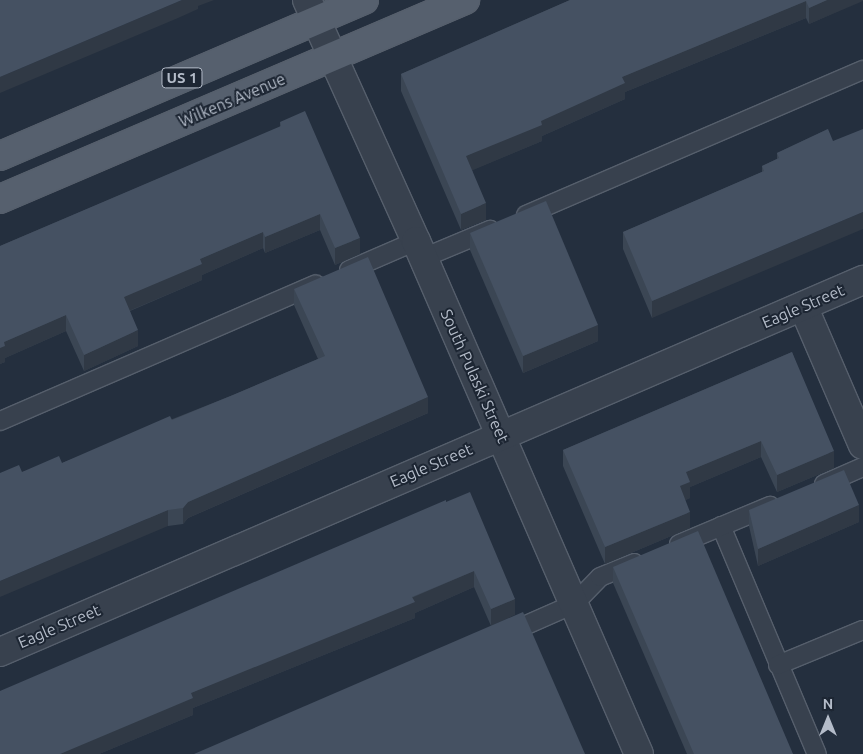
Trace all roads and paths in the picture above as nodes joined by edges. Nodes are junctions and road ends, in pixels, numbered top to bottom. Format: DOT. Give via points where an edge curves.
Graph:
graph roads {
  1 [pos="364,0"];
  2 [pos="464,0"];
  3 [pos="311,10"];
  4 [pos="333,57"];
  5 [pos="863,70"];
  6 [pos="0,156"];
  7 [pos="0,199"];
  8 [pos="419,250"];
  9 [pos="863,280"];
  10 [pos="804,306"];
  11 [pos="0,421"];
  12 [pos="500,435"];
  13 [pos="863,445"];
  14 [pos="863,467"];
  15 [pos="810,490"];
  16 [pos="783,501"];
  17 [pos="721,526"];
  18 [pos="574,604"];
  19 [pos="863,630"];
  20 [pos="490,640"];
  21 [pos="0,652"];
  22 [pos="778,664"];
  23 [pos="639,754"];
  24 [pos="816,754"];
  1 -- 3 [label="main road, US 1"];
  2 -- 4 [label="main road, Wilkens Avenue / US 1"];
  3 -- 4 [label="street, South Pulaski Street"];
  3 -- 6 [label="main road, US 1"];
  4 -- 7 [label="main road, Wilkens Avenue / US 1"];
  4 -- 8 [label="street, South Pulaski Street"];
  5 -- 8 [label="lane" via="506,223"];
  8 -- 11 [label="lane"];
  8 -- 12 [label="street, South Pulaski Street"];
  9 -- 10 [label="street, Eagle Street"];
  10 -- 12 [label="street, Eagle Street"];
  10 -- 13 [label="street"];
  12 -- 18 [label="street, South Pulaski Street"];
  12 -- 21 [label="street, Eagle Street"];
  14 -- 15 [label="lane"];
  16 -- 17 [label="lane"];
  17 -- 18 [label="lane" via="600,577"];
  17 -- 22 [label="lane"];
  18 -- 20 [label="lane"];
  18 -- 23 [label="street, South Pulaski Street"];
  19 -- 22 [label="lane"];
  22 -- 24 [label="lane"];
}
